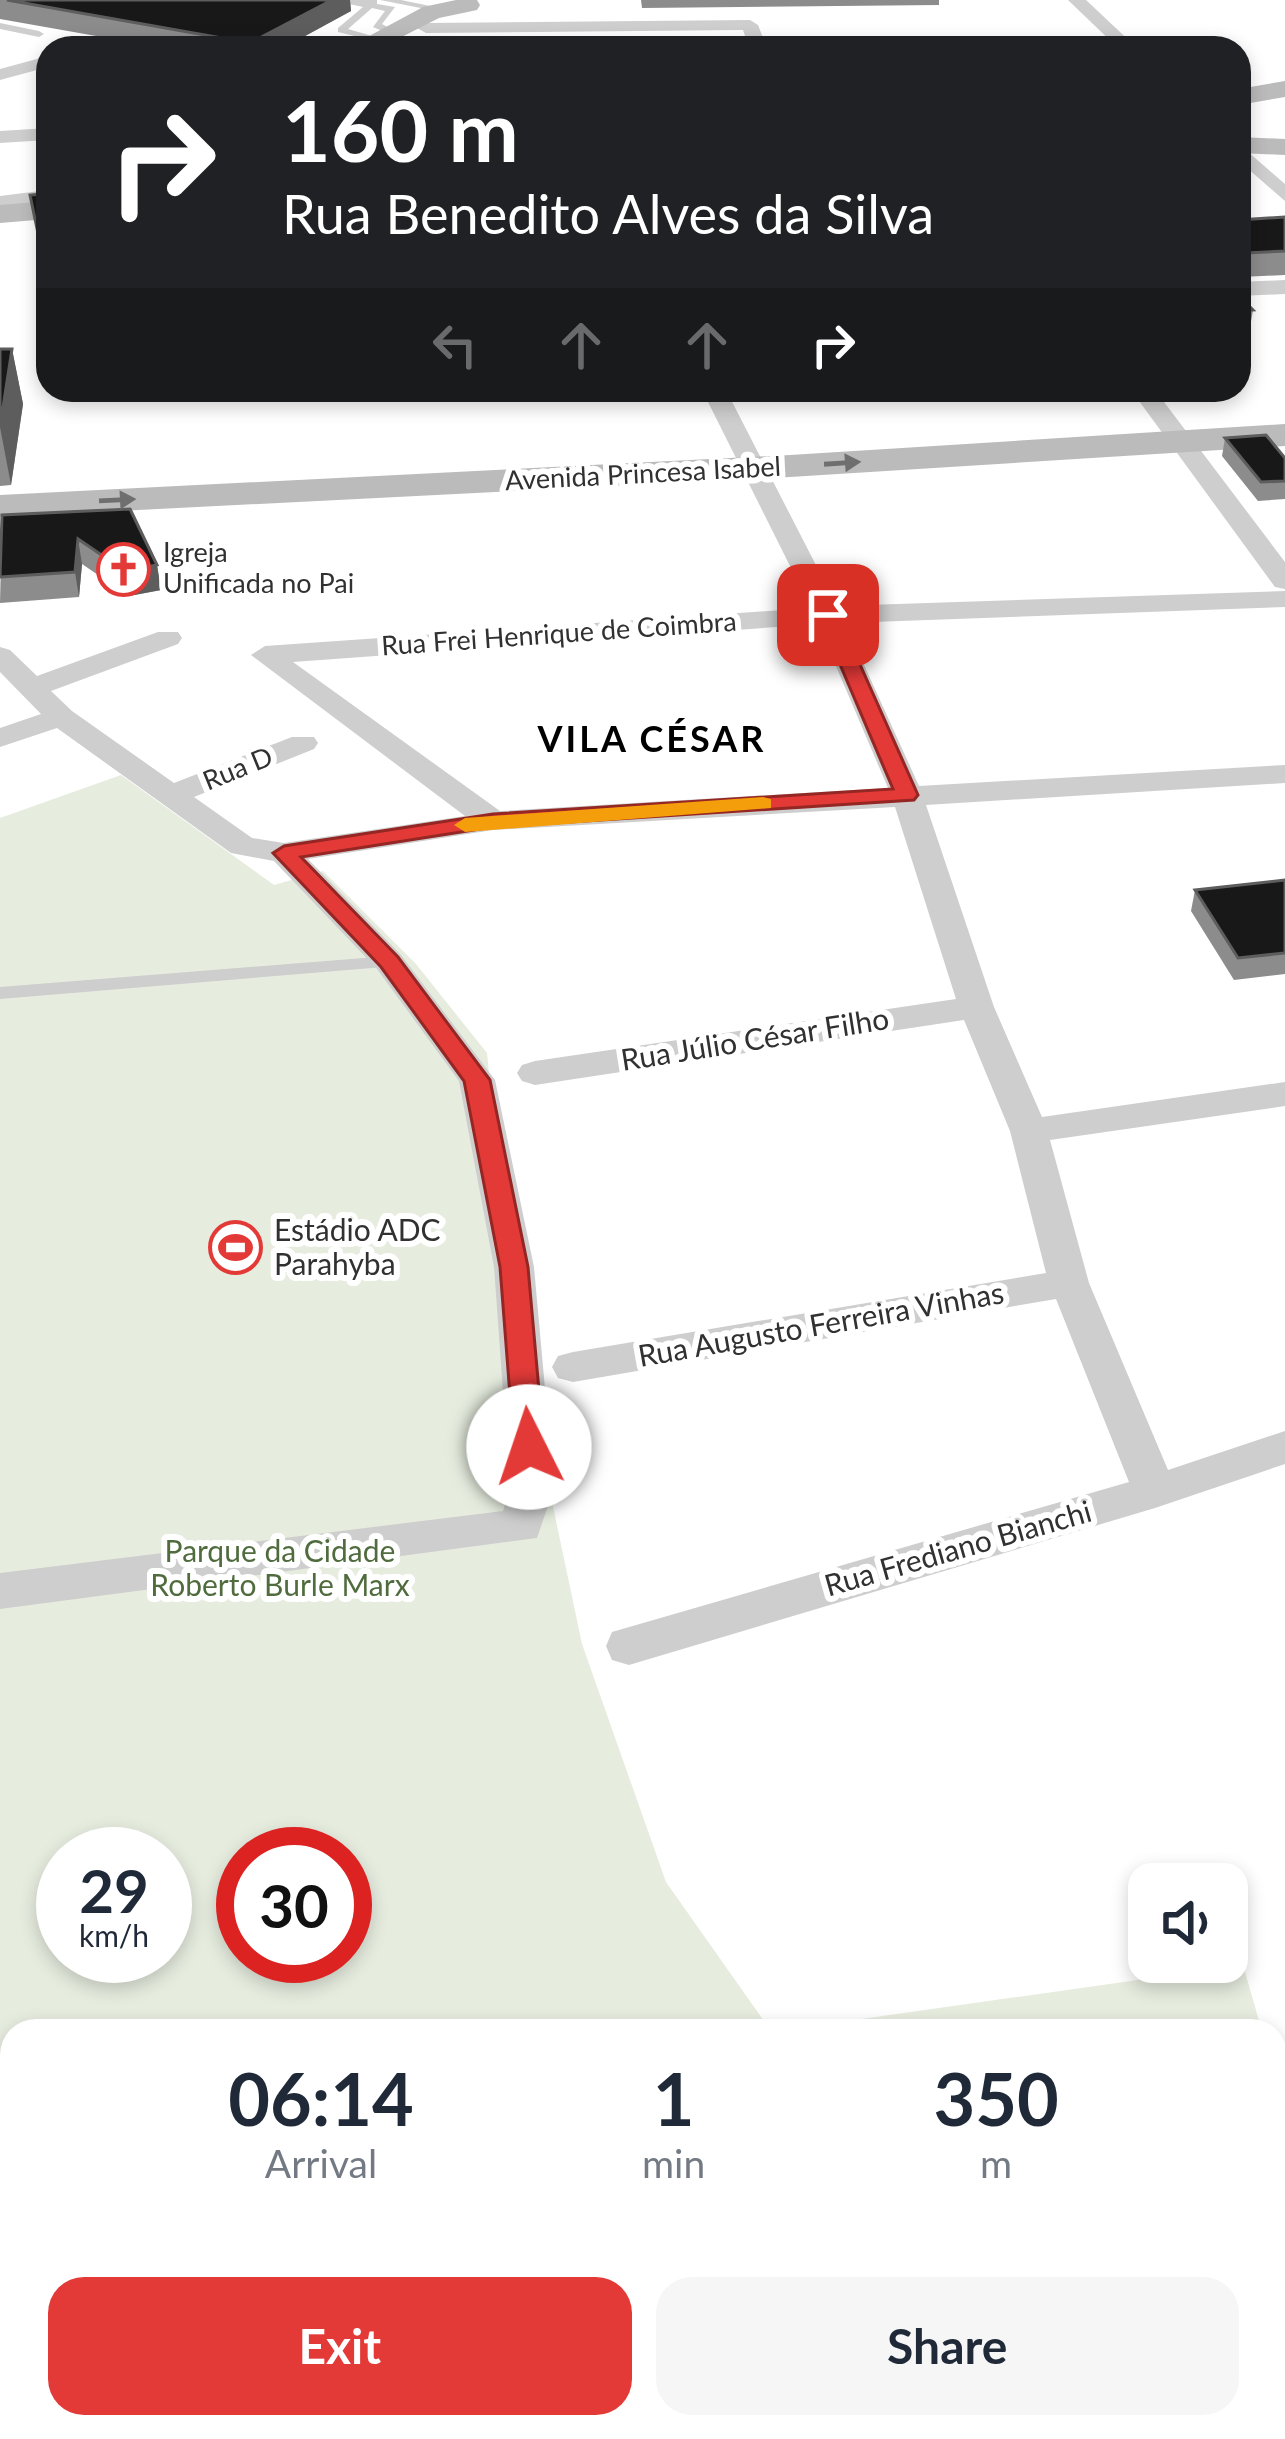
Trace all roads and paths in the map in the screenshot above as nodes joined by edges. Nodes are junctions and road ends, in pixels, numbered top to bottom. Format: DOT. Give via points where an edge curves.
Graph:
graph roads {
  1 [pos="335,0"];
  2 [pos="382,0"];
  3 [pos="1076,0"];
  4 [pos="473,3"];
  5 [pos="366,4"];
  6 [pos="434,19"];
  7 [pos="0,26"];
  8 [pos="39,34"];
  9 [pos="360,36"];
  10 [pos="378,36"];
  11 [pos="393,36"];
  12 [pos="754,36"];
  13 [pos="1115,36"];
  14 [pos="36,65"];
  15 [pos="0,75"];
  16 [pos="1285,88"];
  17 [pos="1251,95"];
  18 [pos="36,133"];
  19 [pos="0,137"];
  20 [pos="1285,147"];
  21 [pos="1251,148"];
  22 [pos="1251,160"];
  23 [pos="1285,195"];
  24 [pos="36,198"];
  25 [pos="0,202"];
  26 [pos="36,210"];
  27 [pos="0,214"];
  28 [pos="1285,287"];
  29 [pos="1251,288"];
  30 [pos="720,402"];
  31 [pos="1152,402"];
  32 [pos="1285,435"];
  33 [pos="1183,442"];
  34 [pos="755,467"];
  35 [pos="0,506"];
  36 [pos="1285,580"];
  37 [pos="1285,599"];
  38 [pos="828,615"];
  39 [pos="168,638"];
  40 [pos="0,656"];
  41 [pos="32,688"];
  42 [pos="61,717"];
  43 [pos="0,739"];
  44 [pos="304,742"];
  45 [pos="1285,774"];
  46 [pos="173,795"];
  47 [pos="907,795"];
  48 [pos="493,820"];
  49 [pos="284,853"];
  50 [pos="389,962"];
  51 [pos="0,993"];
  52 [pos="976,1007"];
  53 [pos="535,1073"];
  54 [pos="1285,1094"];
  55 [pos="1029,1131"];
  56 [pos="1070,1283"];
  57 [pos="573,1367"];
  58 [pos="1285,1447"];
  59 [pos="1155,1491"];
  60 [pos="0,1592"];
  61 [pos="629,1646"];
  1 -- 5 [label="lane"];
  2 -- 5 [label="lane"];
  2 -- 6 [label="lane"];
  3 -- 13 [label="street"];
  4 -- 6 [label="main road"];
  5 -- 9 [label="lane" via="341,30"];
  5 -- 10 [label="lane" via="392,10"];
  6 -- 11 [label="main road"];
  6 -- 12 [label="street" via="750,25"];
  7 -- 8 [label="lane"];
  14 -- 15 [label="street"];
  16 -- 17 [label="main road"];
  18 -- 19 [label="street"];
  20 -- 21 [label="main road"];
  22 -- 23 [label="street"];
  24 -- 25 [label="street"];
  26 -- 27 [label="main road"];
  28 -- 29 [label="street"];
  30 -- 34 [label="street"];
  31 -- 33 [label="street"];
  32 -- 33 [label="main road, Avenida Princesa Isabel"];
  34 -- 33 [label="main road, Avenida Princesa Isabel, one-way"];
  33 -- 36 [label="street"];
  35 -- 34 [label="main road, Avenida Princesa Isabel, one-way"];
  34 -- 38 [label="street"];
  37 -- 38 [label="street, Rua Frei Henrique de Coimbra"];
  38 -- 47 [label="street"];
  38 -- 48 [label="street, Rua Frei Henrique de Coimbra" via="265,655"];
  39 -- 41 [label="street"];
  40 -- 41 [label="street"];
  41 -- 42 [label="street"];
  42 -- 43 [label="street"];
  42 -- 46 [label="street"];
  44 -- 46 [label="street, Rua D"];
  45 -- 47 [label="street"];
  46 -- 49 [label="street" via="242,846"];
  47 -- 48 [label="street"];
  47 -- 52 [label="street"];
  48 -- 49 [label="street"];
  49 -- 50 [label="street"];
  50 -- 51 [label="lane"];
  50 -- 60 [label="street" via="477,1080 514,1267 532,1488 521,1526"];
  52 -- 53 [label="street, Rua Júlio César Filho"];
  52 -- 55 [label="street"];
  54 -- 55 [label="street"];
  55 -- 56 [label="street"];
  56 -- 57 [label="street, Rua Augusto Ferreira Vinhas"];
  56 -- 59 [label="street"];
  58 -- 59 [label="street, Rua Frediano Bianchi"];
  59 -- 61 [label="street, Rua Frediano Bianchi"];
}
